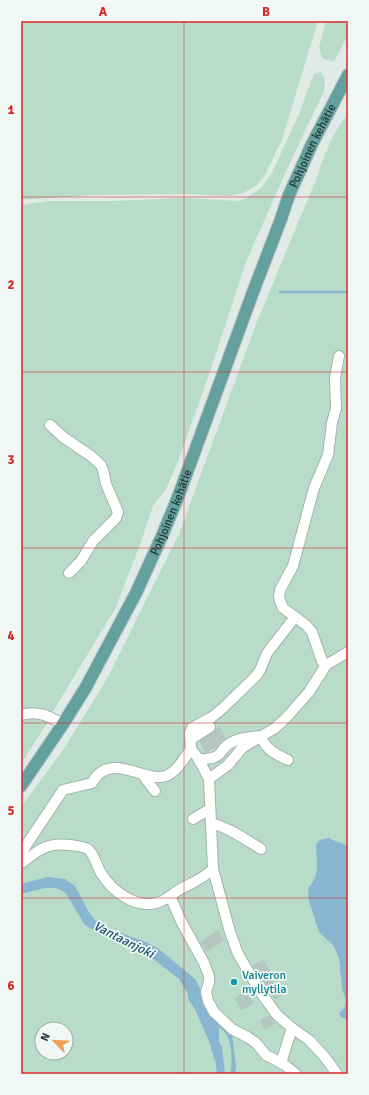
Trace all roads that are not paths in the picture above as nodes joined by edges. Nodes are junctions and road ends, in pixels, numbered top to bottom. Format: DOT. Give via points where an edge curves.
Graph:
graph roads {
  1 [pos="348,76"];
  2 [pos="348,91"];
  3 [pos="282,219"];
  4 [pos="338,356"];
  5 [pos="50,425"];
  6 [pos="69,573"];
  7 [pos="295,618"];
  8 [pos="348,652"];
  9 [pos="326,665"];
  10 [pos="21,715"];
  11 [pos="63,724"];
  12 [pos="210,727"];
  13 [pos="260,736"];
  14 [pos="191,744"];
  15 [pos="288,760"];
  16 [pos="200,761"];
  17 [pos="144,778"];
  18 [pos="209,779"];
  19 [pos="21,786"];
  20 [pos="155,791"];
  21 [pos="210,809"];
  22 [pos="193,819"];
  23 [pos="211,823"];
  24 [pos="261,849"];
  25 [pos="21,853"];
  26 [pos="21,863"];
  27 [pos="213,869"];
  28 [pos="170,896"];
  29 [pos="292,1028"];
  30 [pos="281,1063"];
  31 [pos="296,1074"];
  32 [pos="337,1074"];
  1 -- 3 [label="main road, Pohjoinen kehätie" via="312,144 289,195"];
  2 -- 3 [label="main road, Pohjoinen kehätie"];
  3 -- 11 [label="main road, Pohjoinen kehätie" via="162,536 114,636"];
  4 -- 7 [label="lane" via="335,378 336,408 328,455 314,488 293,566 279,596 283,608"];
  5 -- 6 [label="lane" via="101,465 118,512 111,524 93,541 82,561"];
  7 -- 9 [label="lane" via="312,632"];
  7 -- 14 [label="lane" via="267,653 257,675 212,717 192,728"];
  8 -- 9 [label="lane"];
  9 -- 13 [label="lane" via="309,692 286,718"];
  10 -- 11 [label="lane" via="42,713"];
  11 -- 19 [label="main road, Pohjoinen kehätie"];
  12 -- 14 [label="lane"];
  13 -- 15 [label="lane" via="268,749"];
  13 -- 16 [label="lane" via="232,742 218,755"];
  13 -- 18 [label="lane" via="242,748 228,765"];
  14 -- 16 [label="lane"];
  14 -- 17 [label="lane" via="171,772 165,776"];
  16 -- 18 [label="lane"];
  17 -- 20 [label="lane"];
  17 -- 25 [label="lane" via="131,769 109,769 96,776 92,783 63,790"];
  18 -- 21 [label="lane"];
  21 -- 22 [label="lane"];
  21 -- 23 [label="lane"];
  23 -- 24 [label="lane" via="232,831"];
  23 -- 27 [label="lane"];
  26 -- 28 [label="lane" via="50,845 81,846 92,853 106,880 130,900 147,904 157,903"];
  27 -- 28 [label="lane"];
  27 -- 29 [label="lane" via="238,954 265,999 277,1015"];
  28 -- 30 [label="lane" via="209,976 206,992 214,1012 232,1029 256,1043 266,1055"];
  29 -- 30 [label="lane"];
  29 -- 32 [label="lane" via="309,1040"];
  30 -- 31 [label="lane"];
}
